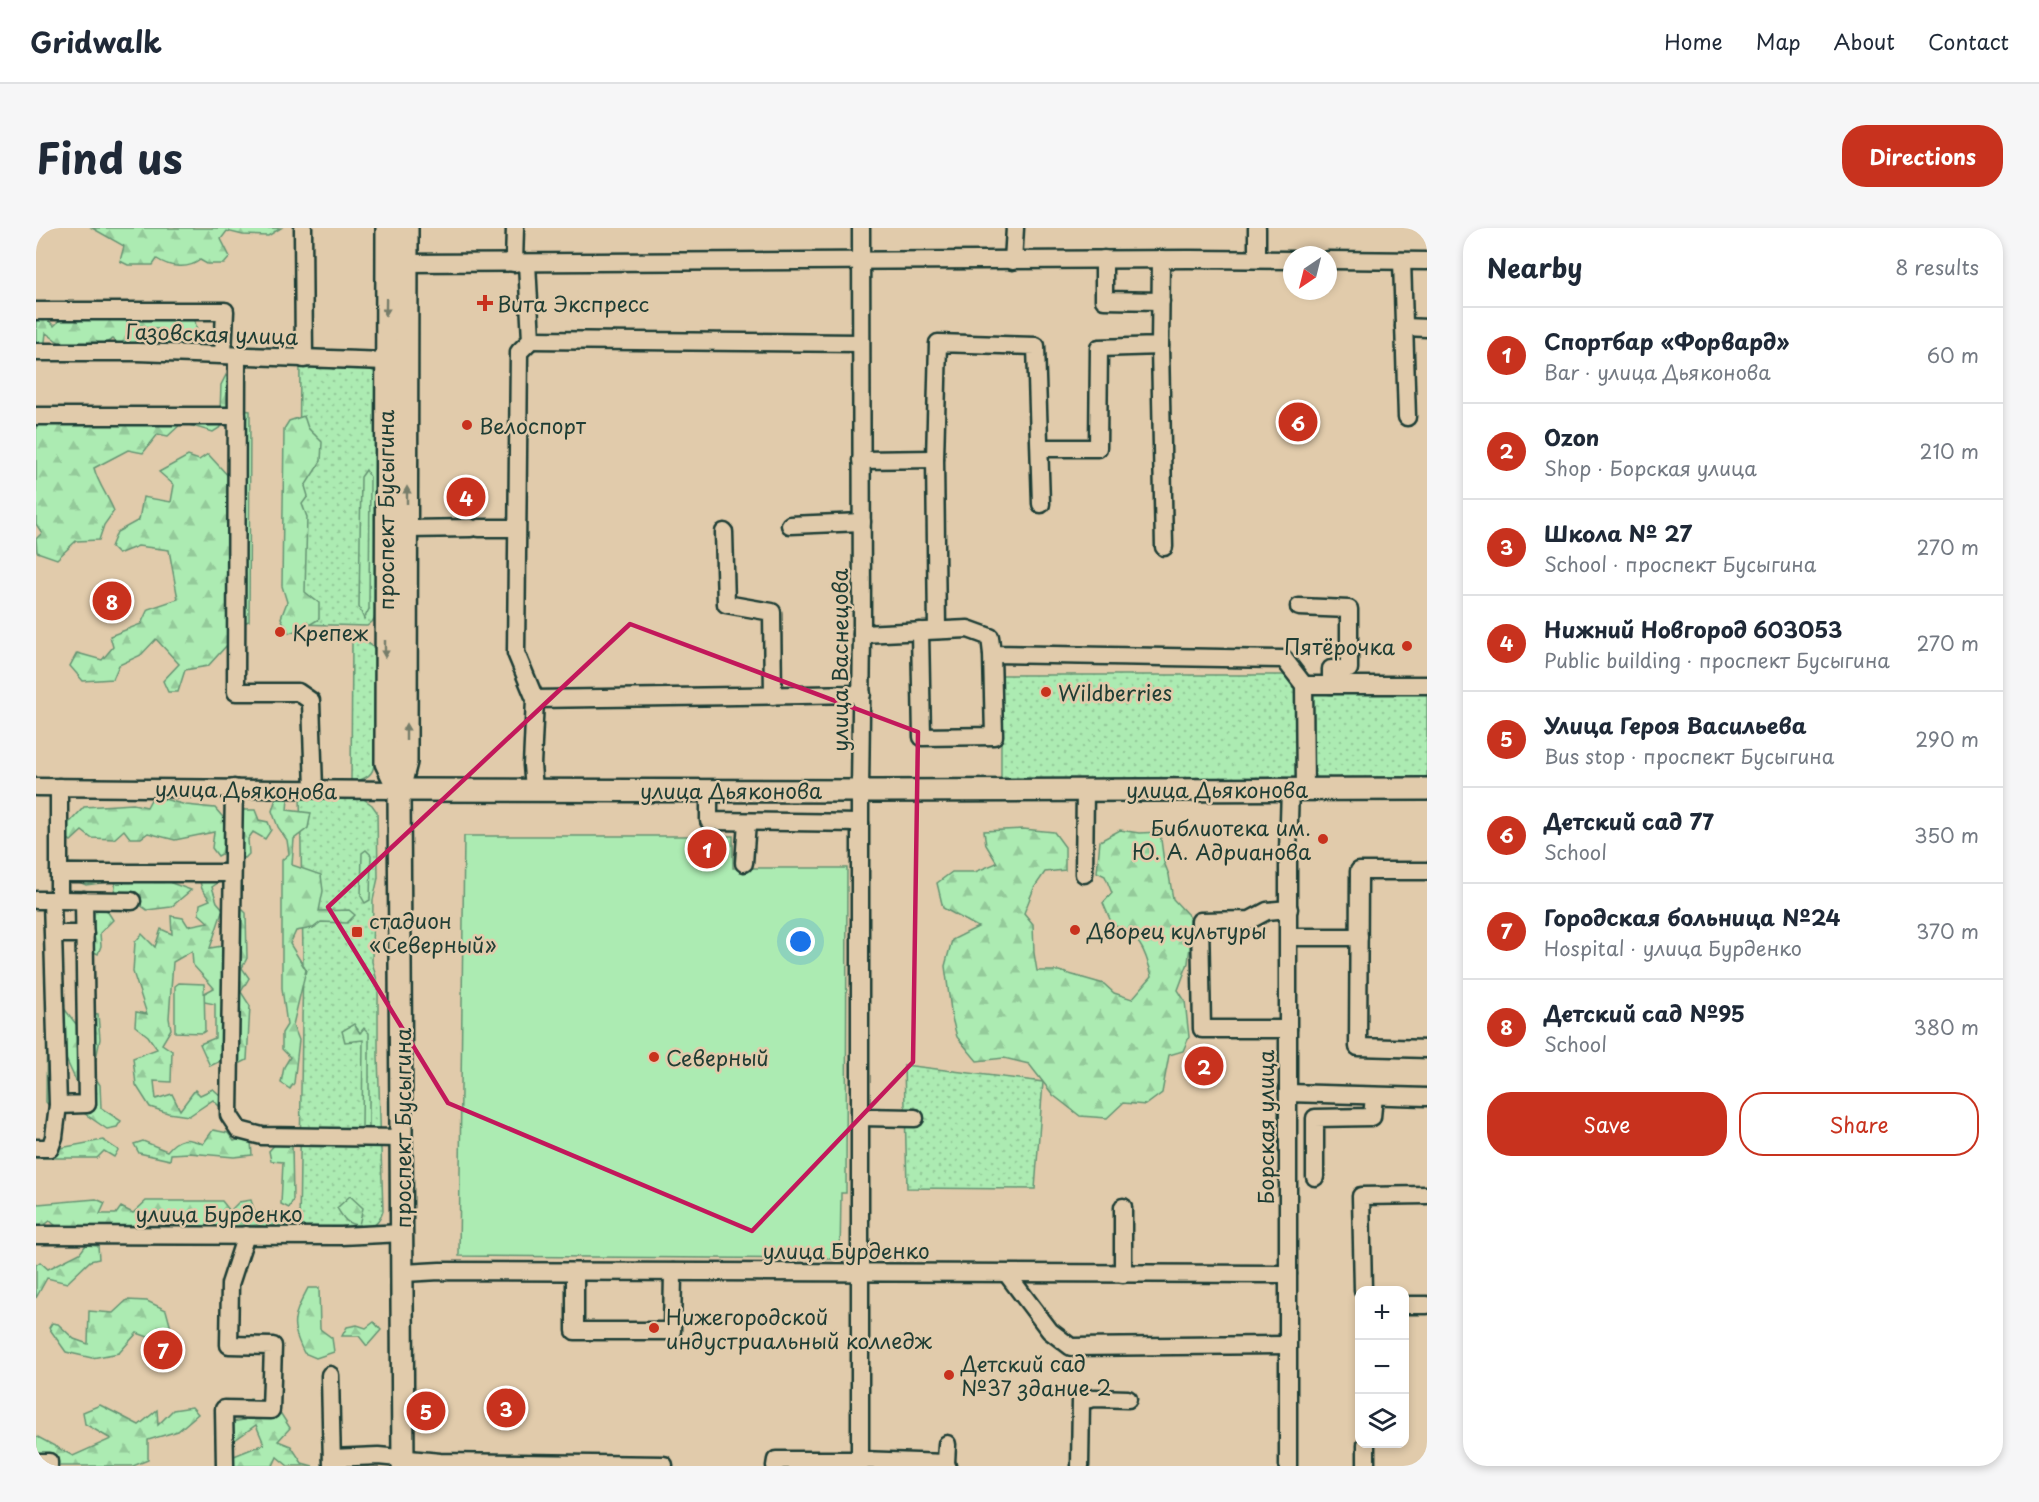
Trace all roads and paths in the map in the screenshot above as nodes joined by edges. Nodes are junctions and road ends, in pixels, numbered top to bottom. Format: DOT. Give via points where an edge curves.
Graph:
graph roads {
  1 [pos="303,228"];
  2 [pos="387,228"];
  3 [pos="407,228"];
  4 [pos="515,228"];
  5 [pos="861,228"];
  6 [pos="1015,228"];
  7 [pos="1257,228"];
  8 [pos="1104,259"];
  9 [pos="1161,259"];
  10 [pos="1257,260"];
  11 [pos="1283,260"];
  12 [pos="1337,260"];
  13 [pos="860,261"];
  14 [pos="1013,261"];
  15 [pos="1402,261"];
  16 [pos="1427,261"];
  17 [pos="397,263"];
  18 [pos="521,263"];
  19 [pos="1161,301"];
  20 [pos="36,311"];
  21 [pos="1404,327"];
  22 [pos="1427,328"];
  23 [pos="531,340"];
  24 [pos="860,343"];
  25 [pos="1160,346"];
  26 [pos="36,352"];
  27 [pos="230,356"];
  28 [pos="304,359"];
  29 [pos="386,361"];
  30 [pos="36,416"];
  31 [pos="237,416"];
  32 [pos="1407,417"];
  33 [pos="1040,448"];
  34 [pos="935,459"];
  35 [pos="861,460"];
  36 [pos="1041,504"];
  37 [pos="862,522"];
  38 [pos="790,525"];
  39 [pos="516,528"];
  40 [pos="407,529"];
  41 [pos="724,532"];
  42 [pos="1164,547"];
  43 [pos="1299,607"];
  44 [pos="937,630"];
  45 [pos="920,631"];
  46 [pos="862,634"];
  47 [pos="992,654"];
  48 [pos="1304,685"];
  49 [pos="1331,685"];
  50 [pos="1427,685"];
  51 [pos="862,694"];
  52 [pos="773,696"];
  53 [pos="535,699"];
  54 [pos="36,787"];
  55 [pos="59,787"];
  56 [pos="234,788"];
  57 [pos="314,789"];
  58 [pos="534,789"];
  59 [pos="1298,789"];
  60 [pos="1427,789"];
  61 [pos="399,790"];
  62 [pos="709,790"];
  63 [pos="1085,790"];
  64 [pos="860,791"];
  65 [pos="747,822"];
  66 [pos="860,823"];
  67 [pos="744,863"];
  68 [pos="1427,871"];
  69 [pos="59,873"];
  70 [pos="232,873"];
  71 [pos="1084,874"];
  72 [pos="49,900"];
  73 [pos="84,900"];
  74 [pos="132,900"];
  75 [pos="1288,909"];
  76 [pos="54,934"];
  77 [pos="85,934"];
  78 [pos="1288,937"];
  79 [pos="1359,937"];
  80 [pos="1288,1029"];
  81 [pos="1427,1049"];
  82 [pos="1288,1093"];
  83 [pos="1374,1096"];
  84 [pos="1427,1097"];
  85 [pos="58,1105"];
  86 [pos="860,1117"];
  87 [pos="915,1118"];
  88 [pos="402,1138"];
  89 [pos="36,1148"];
  90 [pos="1315,1177"];
  91 [pos="1427,1195"];
  92 [pos="1123,1207"];
  93 [pos="403,1233"];
  94 [pos="36,1235"];
  95 [pos="246,1235"];
  96 [pos="575,1272"];
  97 [pos="673,1272"];
  98 [pos="860,1272"];
  99 [pos="404,1273"];
  100 [pos="1006,1274"];
  101 [pos="1124,1274"];
  102 [pos="1288,1274"];
  103 [pos="1363,1286"];
  104 [pos="1409,1305"];
  105 [pos="1427,1305"];
  106 [pos="1287,1345"];
  107 [pos="330,1375"];
  108 [pos="1128,1399"];
  109 [pos="947,1444"];
  110 [pos="1366,1448"];
  111 [pos="36,1462"];
  112 [pos="332,1462"];
  113 [pos="403,1462"];
  114 [pos="860,1463"];
  115 [pos="496,1464"];
  116 [pos="946,1464"];
  117 [pos="664,1465"];
  118 [pos="49,1466"];
  119 [pos="225,1466"];
  120 [pos="776,1466"];
  121 [pos="1080,1466"];
  122 [pos="1288,1466"];
  123 [pos="1366,1466"];
  1 -- 28 [label="street"];
  2 -- 17 [label="main road, проспект Бусыгина"];
  3 -- 17 [label="main road, проспект Бусыгина"];
  4 -- 18 [label="street"];
  5 -- 13 [label="street, улица Васнецова"];
  6 -- 14 [label="street"];
  7 -- 10 [label="street"];
  8 -- 9 [label="street"];
  8 -- 14 [label="street"];
  8 -- 19 [label="street" via="1104,300"];
  9 -- 10 [label="street"];
  9 -- 19 [label="street"];
  10 -- 11 [label="street"];
  12 -- 15 [label="street"];
  13 -- 14 [label="street"];
  13 -- 18 [label="street"];
  13 -- 24 [label="street, улица Васнецова"];
  15 -- 16 [label="street"];
  15 -- 21 [label="street"];
  17 -- 18 [label="street"];
  17 -- 29 [label="main road, проспект Бусыгина, one-way"];
  40 -- 17 [label="main road, проспект Бусыгина, one-way"];
  18 -- 23 [label="street"];
  19 -- 25 [label="street"];
  20 -- 27 [label="street" via="225,311"];
  21 -- 22 [label="street"];
  21 -- 32 [label="street"];
  23 -- 24 [label="street"];
  23 -- 39 [label="street" via="519,352"];
  24 -- 35 [label="street, улица Васнецова"];
  25 -- 33 [label="street" via="1099,348 1098,447"];
  25 -- 42 [label="street"];
  26 -- 27 [label="street, Газовская улица"];
  27 -- 28 [label="street, Газовская улица"];
  27 -- 31 [label="street"];
  28 -- 29 [label="street, Газовская улица"];
  29 -- 61 [label="main road, проспект Бусыгина, one-way" via="386,763"];
  30 -- 31 [label="street"];
  31 -- 57 [label="street" via="236,692 298,692 311,701"];
  33 -- 34 [label="street" via="1036,346 938,343"];
  33 -- 36 [label="street"];
  34 -- 35 [label="street"];
  34 -- 44 [label="street"];
  35 -- 37 [label="street, улица Васнецова"];
  37 -- 38 [label="street"];
  37 -- 46 [label="street, улица Васнецова"];
  39 -- 40 [label="street"];
  39 -- 53 [label="street" via="516,653"];
  61 -- 40 [label="main road, проспект Бусыгина, one-way" via="406,762"];
  41 -- 52 [label="street" via="726,604 772,612"];
  43 -- 49 [label="street" via="1349,609 1349,669 1331,669"];
  44 -- 45 [label="street"];
  44 -- 47 [label="street" via="968,629 990,637"];
  45 -- 46 [label="street"];
  45 -- 47 [label="street" via="922,736 994,736"];
  46 -- 51 [label="street, улица Васнецова"];
  47 -- 48 [label="street" via="1284,659"];
  48 -- 49 [label="street"];
  48 -- 59 [label="street, Борская улица"];
  49 -- 50 [label="street"];
  51 -- 52 [label="street"];
  51 -- 64 [label="street, улица Васнецова"];
  52 -- 53 [label="street"];
  53 -- 58 [label="street"];
  54 -- 55 [label="street, улица Дьяконова"];
  55 -- 56 [label="street, улица Дьяконова"];
  55 -- 69 [label="street"];
  56 -- 57 [label="street, улица Дьяконова"];
  56 -- 70 [label="street"];
  57 -- 61 [label="street, улица Дьяконова"];
  58 -- 61 [label="main road, улица Дьяконова"];
  58 -- 62 [label="main road, улица Дьяконова"];
  59 -- 60 [label="main road, улица Дьяконова"];
  59 -- 63 [label="main road, улица Дьяконова"];
  59 -- 75 [label="street, Борская улица"];
  61 -- 88 [label="main road, проспект Бусыгина"];
  62 -- 64 [label="main road, улица Дьяконова"];
  62 -- 65 [label="street" via="709,821"];
  63 -- 64 [label="main road, улица Дьяконова"];
  63 -- 71 [label="street"];
  64 -- 66 [label="street, улица Васнецова"];
  65 -- 66 [label="street"];
  65 -- 67 [label="street"];
  66 -- 86 [label="street, улица Васнецова"];
  68 -- 79 [label="street" via="1359,871"];
  69 -- 70 [label="street"];
  69 -- 72 [label="street"];
  70 -- 88 [label="street" via="230,1115 239,1130 262,1136"];
  72 -- 73 [label="street"];
  72 -- 76 [label="street"];
  73 -- 74 [label="street"];
  73 -- 77 [label="street"];
  75 -- 78 [label="street, Борская улица"];
  75 -- 80 [label="street" via="1267,911 1250,920 1200,921 1202,1029"];
  76 -- 77 [label="street"];
  76 -- 85 [label="street"];
  77 -- 85 [label="street" via="87,1104"];
  78 -- 79 [label="street"];
  78 -- 80 [label="street, Борская улица"];
  79 -- 81 [label="street" via="1358,1047"];
  80 -- 82 [label="street, Борская улица"];
  82 -- 83 [label="street"];
  82 -- 102 [label="street, Борская улица"];
  83 -- 84 [label="street"];
  83 -- 90 [label="street" via="1372,1117 1315,1118"];
  85 -- 89 [label="street" via="50,1148"];
  86 -- 87 [label="street"];
  86 -- 98 [label="street, улица Васнецова"];
  88 -- 93 [label="main road, проспект Бусыгина"];
  91 -- 103 [label="street" via="1361,1196"];
  92 -- 101 [label="street"];
  93 -- 95 [label="street, улица Бурденко"];
  93 -- 99 [label="main road, проспект Бусыгина"];
  94 -- 95 [label="street, улица Бурденко"];
  95 -- 119 [label="street" via="230,1284 229,1346 273,1346 271,1410 224,1409"];
  96 -- 97 [label="street, улица Бурденко"];
  96 -- 97 [label="street" via="575,1331 672,1331"];
  96 -- 99 [label="street, улица Бурденко"];
  97 -- 98 [label="street, улица Бурденко"];
  98 -- 100 [label="street, улица Бурденко"];
  98 -- 114 [label="street, улица Васнецова"];
  99 -- 113 [label="main road, проспект Бусыгина"];
  100 -- 101 [label="street, улица Бурденко"];
  100 -- 106 [label="street" via="1050,1331 1071,1347"];
  101 -- 102 [label="street, улица Бурденко"];
  102 -- 106 [label="street, Борская улица"];
  104 -- 105 [label="street"];
  106 -- 122 [label="street, Борская улица"];
  107 -- 112 [label="street"];
  108 -- 121 [label="street" via="1081,1401"];
  109 -- 116 [label="street"];
  110 -- 123 [label="street"];
  111 -- 118 [label="street" via="49,1462"];
  112 -- 113 [label="street" via="378,1456"];
  113 -- 115 [label="street"];
  114 -- 116 [label="street"];
  114 -- 120 [label="street" via="776,1460"];
  115 -- 117 [label="street"];
}
